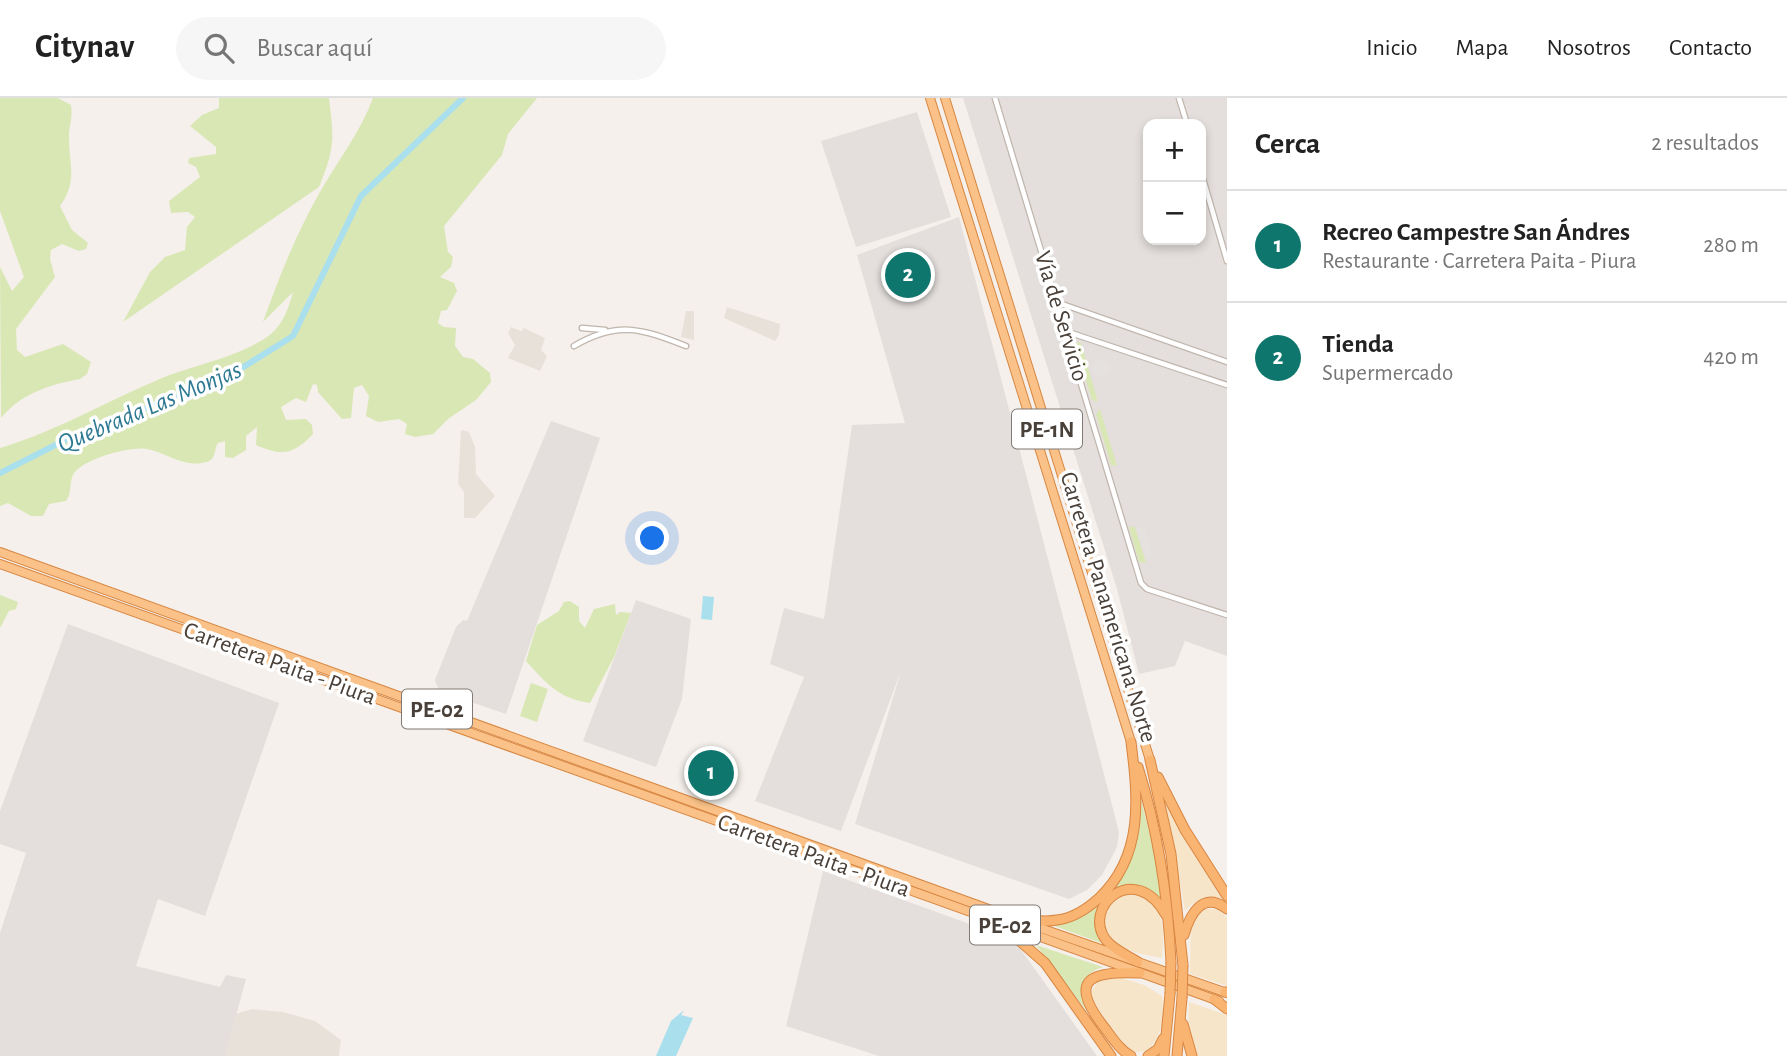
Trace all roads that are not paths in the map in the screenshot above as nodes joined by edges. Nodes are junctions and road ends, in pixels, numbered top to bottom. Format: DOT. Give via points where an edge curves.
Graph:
graph roads {
  1 [pos="930,98"];
  2 [pos="945,98"];
  3 [pos="995,98"];
  4 [pos="1179,98"];
  5 [pos="1185,119"];
  6 [pos="958,140"];
  7 [pos="944,145"];
  8 [pos="1204,182"];
  9 [pos="1227,261"];
  10 [pos="1059,303"];
  11 [pos="582,328"];
  12 [pos="613,330"];
  13 [pos="1068,332"];
  14 [pos="573,346"];
  15 [pos="686,346"];
  16 [pos="1227,362"];
  17 [pos="1227,384"];
  18 [pos="1066,491"];
  19 [pos="1054,495"];
  20 [pos="0,552"];
  21 [pos="0,564"];
  22 [pos="1227,615"];
  23 [pos="1131,742"];
  24 [pos="1150,760"];
  25 [pos="1227,896"];
  26 [pos="1227,909"];
  27 [pos="1001,919"];
  28 [pos="1169,921"];
  29 [pos="1182,940"];
  30 [pos="1138,962"];
  31 [pos="1140,973"];
  32 [pos="1226,993"];
  33 [pos="1214,999"];
  34 [pos="1227,1004"];
  35 [pos="1227,1009"];
  36 [pos="1181,1013"];
  37 [pos="1167,1031"];
  38 [pos="1111,1056"];
  39 [pos="1131,1056"];
  40 [pos="1148,1056"];
  41 [pos="1164,1056"];
  42 [pos="1177,1056"];
  43 [pos="1192,1056"];
  1 -- 7 [label="highway, Carretera Panamericana Norte / PE-1N"];
  2 -- 6 [label="highway, Carretera Panamericana Norte / PE-1N"];
  3 -- 10 [label="street, Vía de Servicio"];
  4 -- 5 [label="street"];
  6 -- 7 [label="highway"];
  6 -- 18 [label="highway, Carretera Panamericana Norte / PE-1N"];
  7 -- 19 [label="highway, Carretera Panamericana Norte / PE-1N"];
  8 -- 9 [label="street"];
  10 -- 13 [label="street, Vía de Servicio"];
  10 -- 16 [label="street"];
  11 -- 12 [label="street"];
  12 -- 14 [label="street"];
  12 -- 15 [label="street" via="652,331"];
  13 -- 17 [label="street"];
  13 -- 22 [label="street, Vía de Servicio" via="1138,575 1147,590"];
  18 -- 19 [label="highway"];
  18 -- 24 [label="highway, Carretera Panamericana Norte / PE-1N"];
  19 -- 23 [label="highway, Carretera Panamericana Norte / PE-1N"];
  20 -- 27 [label="highway, Carretera Paita - Piura / PE-02"];
  21 -- 27 [label="highway, Carretera Paita - Piura / PE-02"];
  23 -- 27 [label="highway" via="1136,826 1126,860 1109,887 1083,911 1061,920"];
  23 -- 28 [label="highway, Carretera Panamericana Norte / PE-1N" via="1154,823"];
  24 -- 25 [label="highway" via="1185,830"];
  24 -- 29 [label="highway, Carretera Panamericana Norte / PE-1N" via="1171,854"];
  26 -- 29 [label="highway" via="1216,903 1200,904 1190,916"];
  27 -- 30 [label="highway, Carretera Paita - Piura / PE-02"];
  27 -- 31 [label="highway, Carretera Paita - Piura / PE-02"];
  27 -- 38 [label="highway" via="1045,963"];
  28 -- 30 [label="highway" via="1158,901 1144,891 1123,890 1107,901 1100,915 1103,935"];
  28 -- 37 [label="highway, Carretera Panamericana Norte / PE-1N, bridge"];
  29 -- 36 [label="highway, Carretera Panamericana Norte / PE-1N, bridge"];
  30 -- 32 [label="highway, PE-02"];
  31 -- 33 [label="highway, Carretera Paita - Piura / PE-02"];
  31 -- 39 [label="highway" via="1102,972 1091,978 1085,990 1089,1006"];
  33 -- 34 [label="highway, PE-02"];
  33 -- 35 [label="highway"];
  36 -- 42 [label="highway, Carretera Panamericana Norte / PE-1N"];
  36 -- 43 [label="highway"];
  37 -- 40 [label="highway" via="1158,1049"];
  37 -- 41 [label="highway, Carretera Panamericana Norte / PE-1N"];
}
